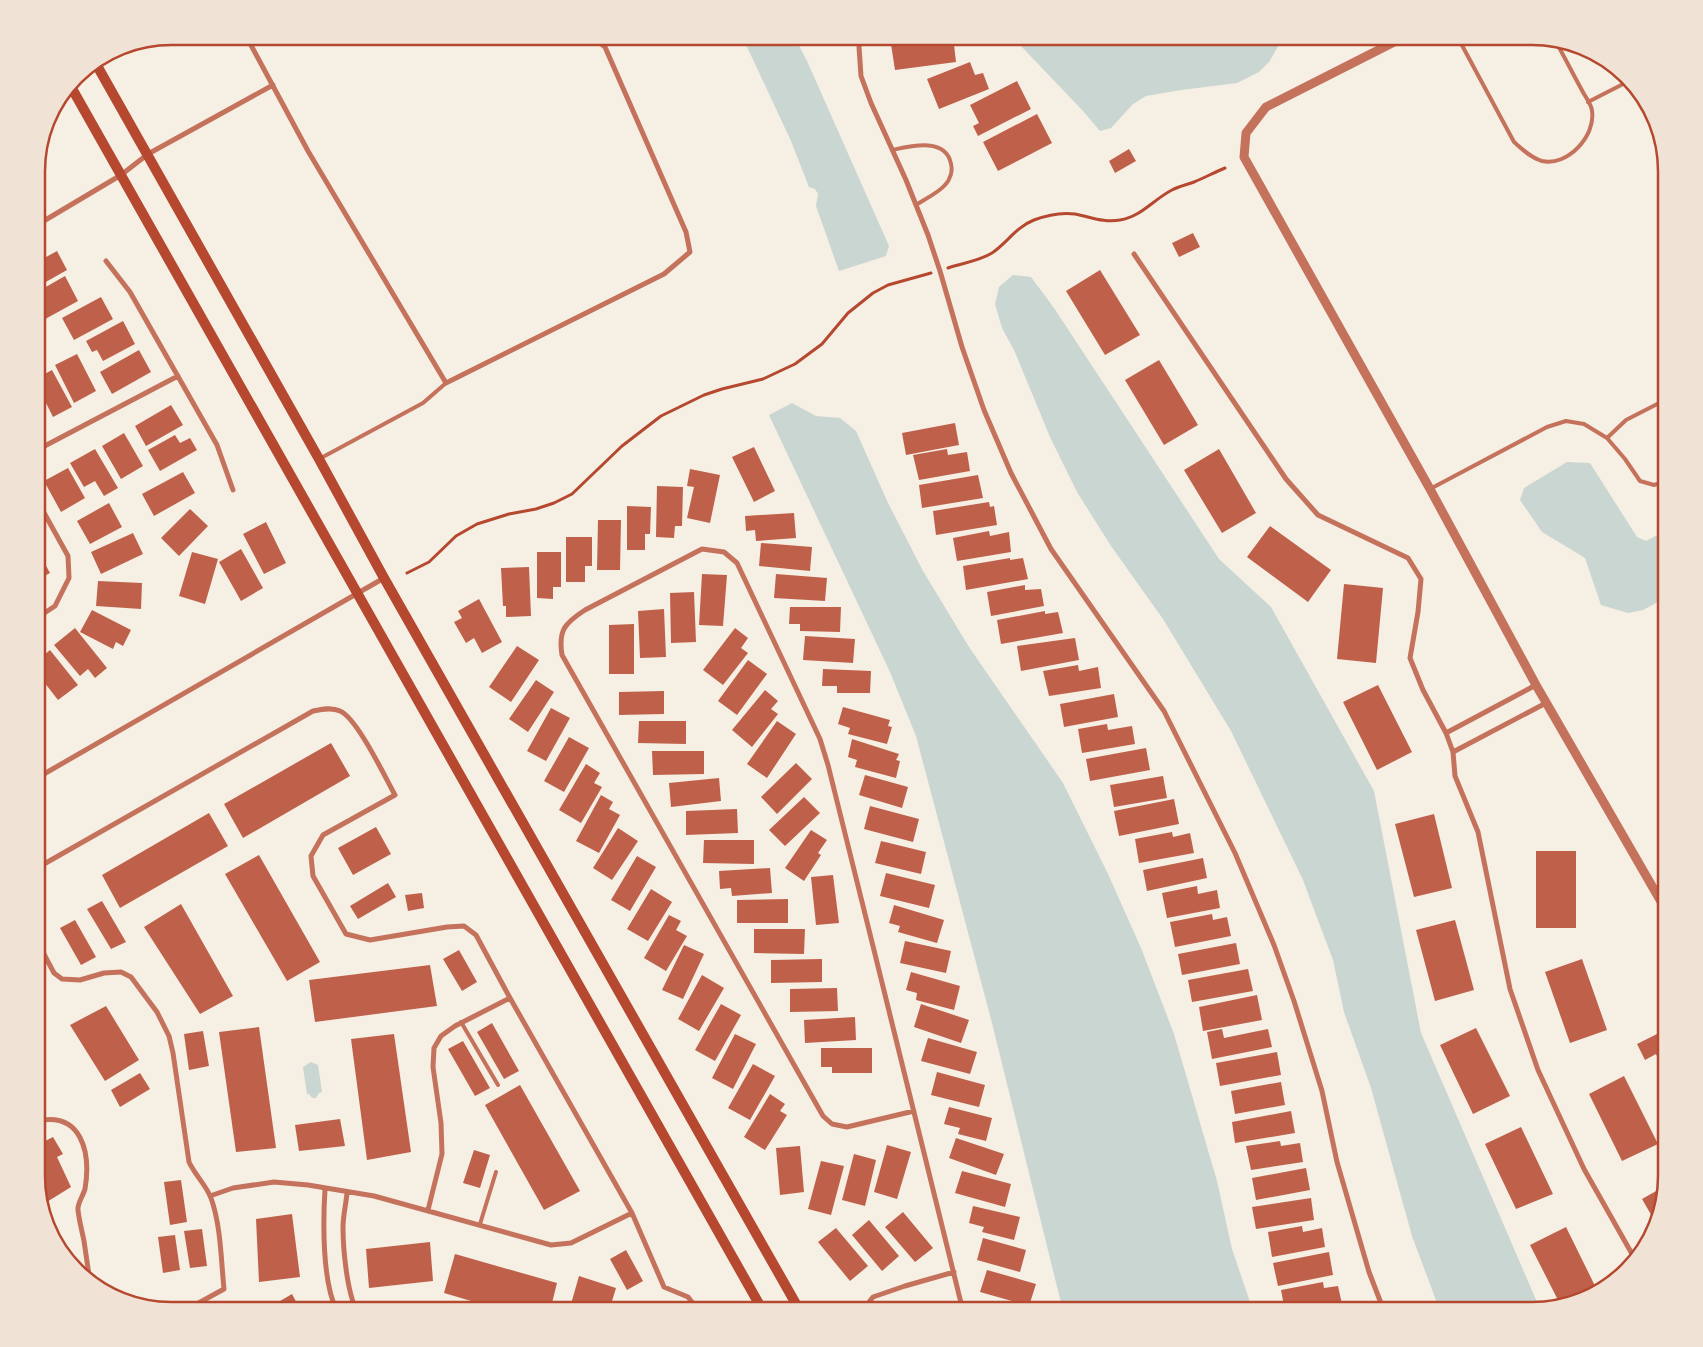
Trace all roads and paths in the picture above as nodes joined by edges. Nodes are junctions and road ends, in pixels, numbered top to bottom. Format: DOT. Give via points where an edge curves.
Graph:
graph roads {
  1 [pos="251,45"];
  2 [pos="603,45"];
  3 [pos="860,45"];
  4 [pos="1388,45"];
  5 [pos="1462,45"];
  6 [pos="1559,48"];
  7 [pos="98,68"];
  8 [pos="1622,83"];
  9 [pos="273,85"];
  10 [pos="73,91"];
  11 [pos="1588,102"];
  12 [pos="892,150"];
  13 [pos="148,154"];
  14 [pos="1225,168"];
  15 [pos="121,175"];
  16 [pos="916,205"];
  17 [pos="45,220"];
  18 [pos="1134,254"];
  19 [pos="106,262"];
  20 [pos="940,271"];
  21 [pos="178,376"];
  22 [pos="446,383"];
  23 [pos="1658,404"];
  24 [pos="1607,438"];
  25 [pos="45,445"];
  26 [pos="319,459"];
  27 [pos="1658,484"];
  28 [pos="1430,489"];
  29 [pos="233,490"];
  30 [pos="45,516"];
  31 [pos="408,574"];
  32 [pos="384,578"];
  33 [pos="358,592"];
  34 [pos="45,612"];
  35 [pos="1536,685"];
  36 [pos="1546,703"];
  37 [pos="1446,733"];
  38 [pos="1453,752"];
  39 [pos="45,773"];
  40 [pos="45,861"];
  41 [pos="1658,896"];
  42 [pos="45,957"];
  43 [pos="510,998"];
  44 [pos="462,1022"];
  45 [pos="498,1086"];
  46 [pos="914,1112"];
  47 [pos="45,1120"];
  48 [pos="496,1172"];
  49 [pos="325,1189"];
  50 [pos="347,1192"];
  51 [pos="210,1196"];
  52 [pos="428,1210"];
  53 [pos="632,1213"];
  54 [pos="480,1224"];
  55 [pos="1632,1253"];
  56 [pos="88,1271"];
  57 [pos="954,1272"];
  58 [pos="201,1302"];
  59 [pos="334,1302"];
  60 [pos="353,1302"];
  61 [pos="692,1302"];
  62 [pos="758,1302"];
  63 [pos="795,1302"];
  64 [pos="869,1302"];
  65 [pos="961,1302"];
  66 [pos="1381,1302"];
  1 -- 9 [label="street"];
  2 -- 22 [label="street" via="686,232 690,252 664,274"];
  3 -- 12 [label="street" via="861,76"];
  4 -- 28 [label="street" via="1266,107 1246,133 1244,157"];
  5 -- 11 [label="lane" via="1514,142 1542,161 1556,162 1575,152 1591,125 1592,111"];
  6 -- 11 [label="lane"];
  7 -- 13 [label="main road"];
  8 -- 11 [label="lane"];
  9 -- 13 [label="street"];
  9 -- 22 [label="street" via="308,151"];
  10 -- 15 [label="main road"];
  12 -- 16 [label="street"];
  12 -- 16 [label="lane" via="922,144 940,148 950,157 953,170 945,186"];
  13 -- 15 [label="street"];
  13 -- 26 [label="main road"];
  14 -- 20 [label="path" via="1175,188 1130,218 1104,221 1061,213 1032,220 992,253"];
  15 -- 17 [label="street"];
  15 -- 33 [label="main road"];
  16 -- 20 [label="street"];
  18 -- 37 [label="street" via="1286,479 1318,515 1408,558 1421,579 1410,658"];
  19 -- 21 [label="street" via="130,292"];
  20 -- 31 [label="path" via="888,285 873,293 848,313 822,344 795,364 763,379 704,395 661,416 622,446 572,494 536,509 477,524 456,536 429,562"];
  20 -- 66 [label="street" via="962,348 1011,473 1051,549 1164,711 1235,854 1274,945 1322,1092 1337,1162"];
  21 -- 25 [label="street"];
  21 -- 29 [label="street" via="217,445"];
  22 -- 26 [label="lane" via="423,403"];
  23 -- 24 [label="lane" via="1626,420"];
  24 -- 27 [label="lane" via="1640,481"];
  24 -- 28 [label="lane" via="1584,424 1566,421 1547,427"];
  26 -- 32 [label="main road"];
  28 -- 35 [label="street"];
  30 -- 34 [label="street" via="68,556 69,578 54,606"];
  32 -- 33 [label="street"];
  32 -- 63 [label="main road"];
  33 -- 39 [label="street"];
  33 -- 62 [label="main road"];
  35 -- 36 [label="street"];
  35 -- 37 [label="street"];
  36 -- 38 [label="street"];
  36 -- 41 [label="street"];
  37 -- 38 [label="street"];
  38 -- 55 [label="street" via="1455,776 1478,832 1510,989 1538,1070 1584,1169"];
  40 -- 43 [label="street" via="313,711 327,708 341,711 354,723 395,796 323,835 311,856 313,876 346,934 370,940 464,926 476,935"];
  42 -- 51 [label="street" via="54,973 62,979 80,980 121,972 131,977 157,1012 173,1053 189,1162 194,1175"];
  43 -- 44 [label="street"];
  43 -- 53 [label="street"];
  44 -- 45 [label="lane"];
  44 -- 52 [label="street" via="441,1036 434,1048 442,1154"];
  46 -- 46 [label="street" via="820,739 737,563 724,552 702,549 572,618 563,630 560,642 562,655 823,1116 832,1124 847,1127"];
  46 -- 57 [label="street"];
  47 -- 56 [label="street" via="58,1119 69,1124 81,1140 87,1172 78,1208"];
  48 -- 54 [label="lane"];
  49 -- 50 [label="street"];
  49 -- 51 [label="street" via="274,1182 233,1188"];
  49 -- 59 [label="street" via="325,1254"];
  50 -- 52 [label="street"];
  50 -- 60 [label="street" via="343,1227"];
  51 -- 58 [label="street" via="216,1215 224,1290"];
  52 -- 54 [label="street"];
  53 -- 54 [label="street" via="571,1243 552,1245"];
  53 -- 61 [label="street" via="664,1287 688,1297"];
  57 -- 64 [label="street" via="873,1297"];
  57 -- 65 [label="street"];
}
